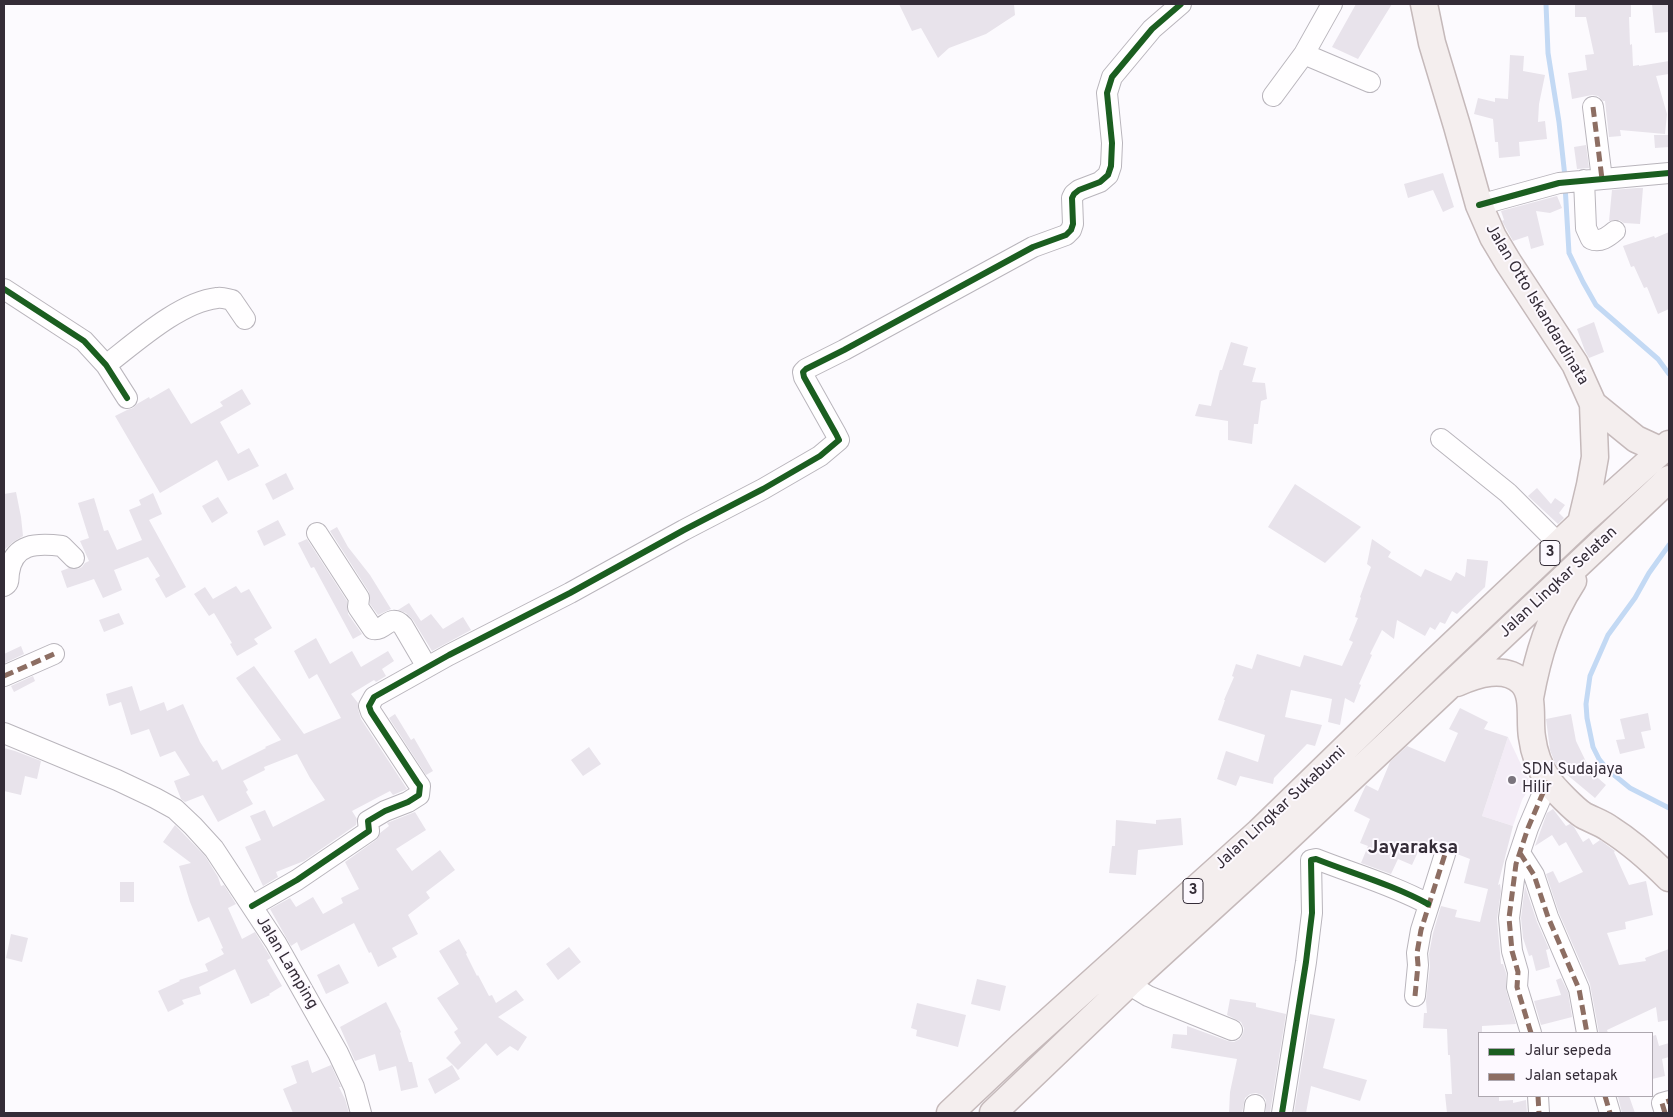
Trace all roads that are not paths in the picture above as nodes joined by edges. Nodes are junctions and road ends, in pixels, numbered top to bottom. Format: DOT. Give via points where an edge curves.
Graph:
graph roads {
  1 [pos="1182,4"];
  2 [pos="1332,4"];
  3 [pos="1424,4"];
  4 [pos="1304,54"];
  5 [pos="1370,82"];
  6 [pos="1274,96"];
  7 [pos="1593,107"];
  8 [pos="1669,173"];
  9 [pos="1578,181"];
  10 [pos="1479,206"];
  11 [pos="1615,231"];
  12 [pos="4,289"];
  13 [pos="245,319"];
  14 [pos="106,365"];
  15 [pos="127,398"];
  16 [pos="1593,404"];
  17 [pos="1441,439"];
  18 [pos="1666,448"];
  19 [pos="1665,483"];
  20 [pos="1581,523"];
  21 [pos="317,534"];
  22 [pos="1559,544"];
  23 [pos="1593,551"];
  24 [pos="74,558"];
  25 [pos="4,586"];
  26 [pos="54,654"];
  27 [pos="1432,664"];
  28 [pos="427,667"];
  29 [pos="4,676"];
  30 [pos="1450,686"];
  31 [pos="1530,698"];
  32 [pos="4,733"];
  33 [pos="1548,781"];
  34 [pos="1520,853"];
  35 [pos="1445,854"];
  36 [pos="1669,878"];
  37 [pos="1428,904"];
  38 [pos="252,906"];
  39 [pos="1128,984"];
  40 [pos="1415,996"];
  41 [pos="1232,1030"];
  42 [pos="1531,1032"];
  43 [pos="1587,1032"];
  44 [pos="1019,1048"];
  45 [pos="1041,1069"];
  46 [pos="1538,1097"];
  47 [pos="1604,1097"];
  48 [pos="1669,1101"];
  49 [pos="361,1113"];
  50 [pos="950,1113"];
  51 [pos="993,1113"];
  52 [pos="1282,1113"];
  53 [pos="1539,1113"];
  54 [pos="1610,1113"];
  55 [pos="1665,1113"];
  1 -- 28 [label="street" via="1152,29 1112,77 1106,93 1112,143 1111,166 1105,178 1074,194 1071,230 1033,247 804,370 805,380 839,440 836,444 763,489"];
  2 -- 4 [label="street"];
  3 -- 10 [label="main road, Jalan Otto Iskandardinata" via="1432,44"];
  4 -- 5 [label="street"];
  4 -- 6 [label="street"];
  7 -- 9 [label="street"];
  8 -- 9 [label="street"];
  9 -- 10 [label="street"];
  9 -- 11 [label="street" via="1587,234 1595,241"];
  10 -- 16 [label="main road, Jalan Otto Iskandardinata" via="1503,254 1575,364"];
  12 -- 14 [label="street" via="84,341"];
  13 -- 14 [label="street" via="232,300 220,297 206,300 171,316"];
  14 -- 15 [label="street"];
  16 -- 18 [label="main road" via="1636,440"];
  16 -- 20 [label="main road" via="1595,457"];
  17 -- 22 [label="street" via="1508,493"];
  18 -- 20 [label="main road, Jalan Lingkar Selatan / 3"];
  19 -- 23 [label="main road, Jalan Lingkar Selatan / 3"];
  20 -- 22 [label="main road, Jalan Lingkar Selatan / 3"];
  21 -- 28 [label="street" via="359,598 358,607 372,629 398,621"];
  22 -- 27 [label="main road, Jalan Lingkar Selatan / 3"];
  23 -- 30 [label="main road, Jalan Lingkar Selatan / 3"];
  23 -- 31 [label="main road" via="1558,607 1544,638"];
  24 -- 25 [label="street" via="62,546 27,547 17,552 12,560 8,582"];
  26 -- 29 [label="street"];
  27 -- 44 [label="main road, Jalan Lingkar Sukabumi / 3" via="1259,832"];
  28 -- 38 [label="street" via="374,697 369,706 420,786 419,794 368,821 369,832"];
  30 -- 31 [label="main road" via="1486,673 1502,673 1522,682"];
  30 -- 39 [label="main road, Jalan Lingkar Sukabumi / 3"];
  31 -- 33 [label="main road" via="1531,736 1537,760"];
  32 -- 38 [label="street, Jalan Lamping" via="117,780 174,810 194,826 214,850"];
  33 -- 34 [label="street"];
  33 -- 36 [label="main road" via="1581,814 1609,828 1638,849"];
  34 -- 42 [label="street" via="1509,918 1518,972 1517,988"];
  34 -- 43 [label="street" via="1534,875 1579,989"];
  35 -- 37 [label="street"];
  37 -- 40 [label="street" via="1417,953"];
  37 -- 52 [label="street" via="1399,889 1316,859 1311,860 1312,912"];
  38 -- 49 [label="street, Jalan Lamping" via="285,957 338,1053 354,1087"];
  39 -- 41 [label="street" via="1148,996"];
  39 -- 45 [label="main road, Jalan Lingkar Sukabumi / 3"];
  44 -- 45 [label="main road"];
  44 -- 50 [label="main road, Jalan Lingkar Sukabumi / 3"];
  45 -- 51 [label="main road, Jalan Lingkar Sukabumi / 3"];
  46 -- 53 [label="street"];
  47 -- 54 [label="street"];
  48 -- 55 [label="street" via="1662,1103"];
}
